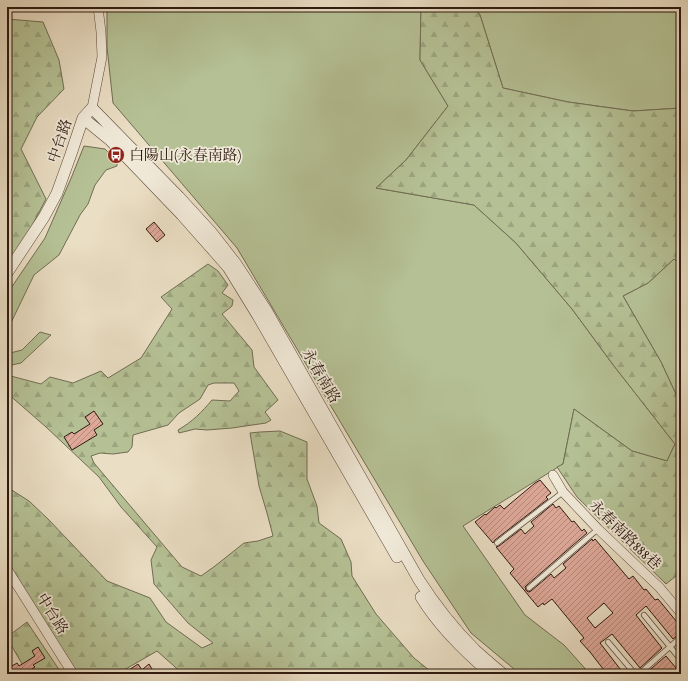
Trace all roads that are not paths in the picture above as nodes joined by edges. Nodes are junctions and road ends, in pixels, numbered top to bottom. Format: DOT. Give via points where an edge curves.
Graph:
graph roads {
  1 [pos="98,7"];
  2 [pos="92,108"];
  3 [pos="83,118"];
  4 [pos="7,273"];
  5 [pos="262,313"];
  6 [pos="553,475"];
  7 [pos="563,492"];
  8 [pos="598,530"];
  9 [pos="497,543"];
  10 [pos="7,569"];
  11 [pos="529,588"];
  12 [pos="681,613"];
  13 [pos="644,616"];
  14 [pos="681,637"];
  15 [pos="608,642"];
  16 [pos="670,647"];
  17 [pos="473,653"];
  18 [pos="681,660"];
  19 [pos="72,674"];
  20 [pos="491,674"];
  21 [pos="503,674"];
  22 [pos="635,674"];
  23 [pos="639,674"];
  1 -- 2 [label="street, 中台路" via="102,58"];
  2 -- 3 [label="street, 中台路"];
  2 -- 5 [label="street, 永春南路" via="211,232 236,264"];
  3 -- 4 [label="street, 中台路" via="57,192 44,217"];
  3 -- 5 [label="street, 永春南路" via="110,140 182,214 228,267"];
  5 -- 17 [label="street, 永春南路" via="427,600 457,631"];
  6 -- 7 [label="street, 永春南路888巷"];
  7 -- 8 [label="street, 永春南路888巷"];
  7 -- 9 [label="lane"];
  8 -- 11 [label="lane"];
  8 -- 12 [label="street, 永春南路888巷" via="659,587"];
  10 -- 19 [label="street, 中台路"];
  13 -- 16 [label="lane"];
  14 -- 16 [label="lane"];
  15 -- 22 [label="lane"];
  16 -- 18 [label="lane"];
  16 -- 23 [label="lane"];
  17 -- 20 [label="street, 永春南路"];
  17 -- 21 [label="street, 永春南路"];
}
